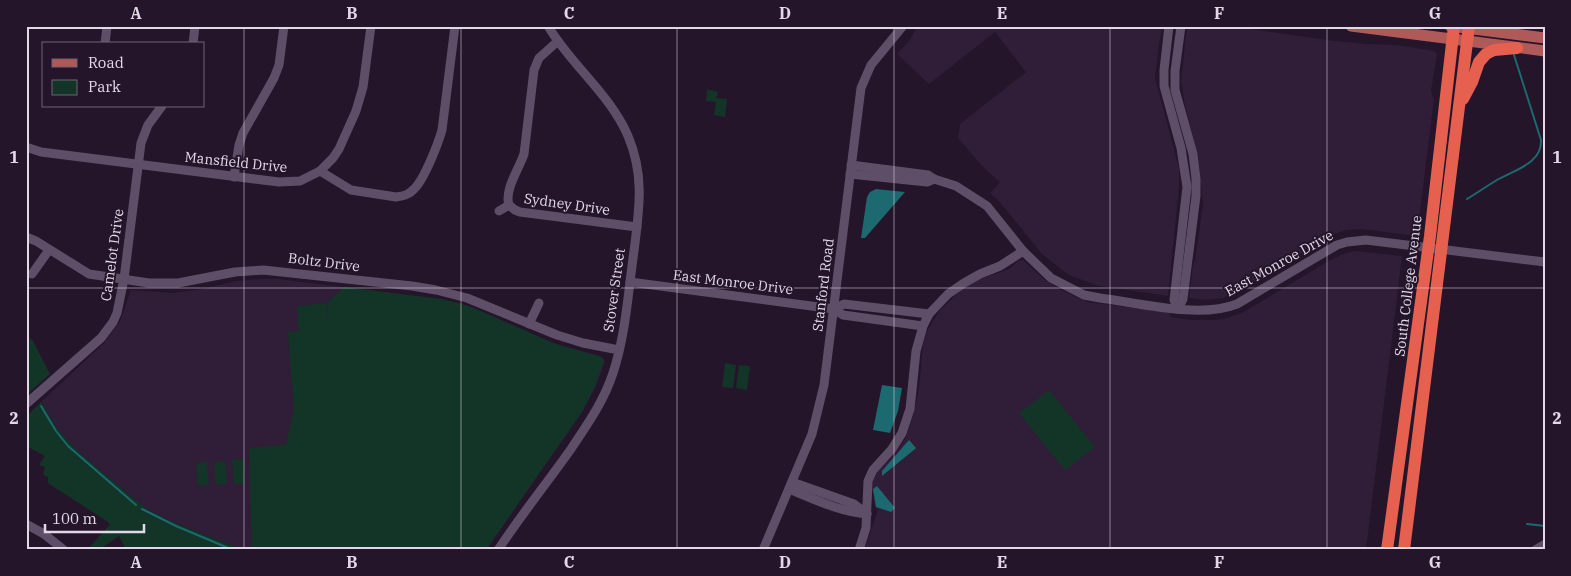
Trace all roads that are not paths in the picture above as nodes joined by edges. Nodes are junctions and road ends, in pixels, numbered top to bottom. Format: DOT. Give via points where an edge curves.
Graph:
graph roads {
  1 [pos="108,26"];
  2 [pos="195,26"];
  3 [pos="284,26"];
  4 [pos="371,26"];
  5 [pos="455,26"];
  6 [pos="548,26"];
  7 [pos="903,26"];
  8 [pos="1169,26"];
  9 [pos="1181,26"];
  10 [pos="1351,26"];
  11 [pos="1450,26"];
  12 [pos="1454,31"];
  13 [pos="1468,32"];
  14 [pos="1545,38"];
  15 [pos="558,41"];
  16 [pos="105,42"];
  17 [pos="193,42"];
  18 [pos="1517,48"];
  19 [pos="1544,51"];
  20 [pos="1460,105"];
  21 [pos="161,108"];
  22 [pos="26,147"];
  23 [pos="138,165"];
  24 [pos="850,170"];
  25 [pos="320,171"];
  26 [pos="234,177"];
  27 [pos="509,205"];
  28 [pos="499,211"];
  29 [pos="637,227"];
  30 [pos="26,237"];
  31 [pos="1428,248"];
  32 [pos="1442,249"];
  33 [pos="49,250"];
  34 [pos="1022,251"];
  35 [pos="1545,262"];
  36 [pos="32,274"];
  37 [pos="124,279"];
  38 [pos="630,282"];
  39 [pos="539,303"];
  40 [pos="834,308"];
  41 [pos="1178,309"];
  42 [pos="929,314"];
  43 [pos="529,324"];
  44 [pos="923,326"];
  45 [pos="619,350"];
  46 [pos="26,404"];
  47 [pos="791,485"];
  48 [pos="867,514"];
  49 [pos="26,524"];
  50 [pos="1545,544"];
  51 [pos="64,550"];
  52 [pos="498,550"];
  53 [pos="763,550"];
  54 [pos="859,550"];
  55 [pos="1387,550"];
  56 [pos="1404,550"];
  57 [pos="1535,550"];
  1 -- 16 [label="street"];
  2 -- 17 [label="street"];
  3 -- 26 [label="street" via="274,78 243,133"];
  4 -- 25 [label="street" via="358,105 333,158"];
  5 -- 25 [label="street" via="442,130 418,185 403,196 362,193 348,189"];
  6 -- 15 [label="street, Stover Street"];
  7 -- 24 [label="street, Stanford Road" via="871,65 864,80"];
  8 -- 41 [label="street" via="1164,86 1181,148 1187,186 1174,300"];
  9 -- 41 [label="street" via="1175,90 1193,154 1196,189 1183,299"];
  10 -- 12 [label="main road"];
  11 -- 12 [label="main road"];
  12 -- 13 [label="main road"];
  12 -- 31 [label="highway, South College Avenue"];
  13 -- 14 [label="main road"];
  13 -- 18 [label="main road"];
  13 -- 20 [label="highway, South College Avenue"];
  15 -- 27 [label="street" via="539,58 534,70 524,154 508,192"];
  15 -- 29 [label="street, Stover Street" via="605,98 628,136 640,176"];
  18 -- 19 [label="main road"];
  18 -- 20 [label="highway" via="1486,54 1479,62"];
  20 -- 32 [label="highway, South College Avenue"];
  21 -- 23 [label="street, Camelot Drive" via="144,134"];
  22 -- 23 [label="street, Mansfield Drive" via="41,152"];
  23 -- 26 [label="street, Mansfield Drive"];
  23 -- 37 [label="street, Camelot Drive"];
  24 -- 34 [label="street, East Monroe Drive" via="928,175 956,186 979,200 996,216"];
  24 -- 40 [label="street, Stanford Road"];
  25 -- 26 [label="street, Mansfield Drive" via="290,182"];
  27 -- 28 [label="street, Sydney Drive"];
  27 -- 29 [label="street, Sydney Drive" via="520,212"];
  29 -- 38 [label="street, Stover Street"];
  30 -- 33 [label="street, Boltz Drive"];
  31 -- 32 [label="street, East Monroe Drive"];
  31 -- 41 [label="street, East Monroe Drive" via="1366,240 1347,242 1228,308"];
  31 -- 55 [label="highway, South College Avenue"];
  32 -- 35 [label="street, East Monroe Drive"];
  32 -- 56 [label="highway, South College Avenue"];
  33 -- 36 [label="street"];
  33 -- 37 [label="street, Boltz Drive" via="89,274"];
  34 -- 41 [label="street, East Monroe Drive" via="1051,278 1084,295"];
  34 -- 42 [label="street" via="1000,266 964,283"];
  37 -- 43 [label="street, Boltz Drive" via="178,283 235,272 275,270 436,290 482,303"];
  37 -- 46 [label="street, Camelot Drive" via="117,313 107,331"];
  38 -- 40 [label="street, East Monroe Drive"];
  38 -- 45 [label="street, Stover Street"];
  39 -- 43 [label="street"];
  40 -- 42 [label="street, East Monroe Drive" via="844,304"];
  40 -- 44 [label="street, East Monroe Drive" via="843,315"];
  40 -- 47 [label="street, Stanford Road" via="822,394 812,434"];
  42 -- 44 [label="street"];
  43 -- 45 [label="street, Boltz Drive" via="583,343"];
  44 -- 48 [label="street" via="916,351 913,393 907,419 899,440 871,473 866,488"];
  45 -- 52 [label="street, Stover Street" via="609,384 592,417"];
  47 -- 48 [label="street" via="855,504"];
  47 -- 53 [label="street, Stanford Road"];
  48 -- 54 [label="street"];
  49 -- 51 [label="street"];
  50 -- 57 [label="street"];
}
